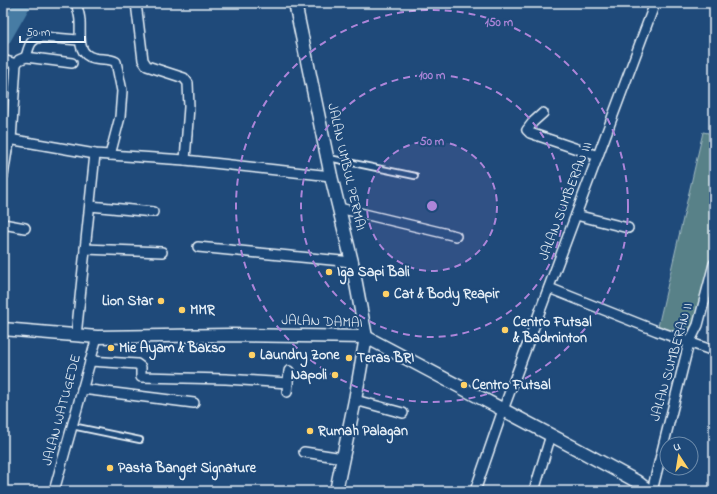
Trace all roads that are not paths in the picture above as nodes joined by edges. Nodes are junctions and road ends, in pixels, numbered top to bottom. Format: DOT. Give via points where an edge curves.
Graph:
graph roads {
  1 [pos="136,3"];
  2 [pos="295,3"];
  3 [pos="655,3"];
  4 [pos="77,6"];
  5 [pos="80,39"];
  6 [pos="26,57"];
  7 [pos="3,60"];
  8 [pos="72,62"];
  9 [pos="16,64"];
  10 [pos="543,113"];
  11 [pos="7,139"];
  12 [pos="96,154"];
  13 [pos="110,155"];
  14 [pos="598,156"];
  15 [pos="327,158"];
  16 [pos="185,160"];
  17 [pos="3,176"];
  18 [pos="331,176"];
  19 [pos="415,176"];
  20 [pos="90,206"];
  21 [pos="339,208"];
  22 [pos="153,212"];
  23 [pos="576,215"];
  24 [pos="3,224"];
  25 [pos="25,228"];
  26 [pos="628,228"];
  27 [pos="456,236"];
  28 [pos="198,247"];
  29 [pos="85,249"];
  30 [pos="162,252"];
  31 [pos="352,262"];
  32 [pos="714,264"];
  33 [pos="548,288"];
  34 [pos="3,329"];
  35 [pos="76,336"];
  36 [pos="97,337"];
  37 [pos="366,337"];
  38 [pos="690,343"];
  39 [pos="714,351"];
  40 [pos="90,361"];
  41 [pos="290,371"];
  42 [pos="288,383"];
  43 [pos="82,389"];
  44 [pos="288,392"];
  45 [pos="355,400"];
  46 [pos="194,403"];
  47 [pos="503,410"];
  48 [pos="403,413"];
  49 [pos="72,426"];
  50 [pos="551,435"];
  51 [pos="140,440"];
  52 [pos="304,452"];
  53 [pos="344,458"];
  54 [pos="54,491"];
  55 [pos="336,491"];
  56 [pos="475,491"];
  57 [pos="534,491"];
  58 [pos="651,491"];
  1 -- 16 [label="street" via="143,60 147,66 184,78 188,83"];
  2 -- 15 [label="main road, JALAN UMBUL PERMAI"];
  3 -- 14 [label="street, JALAN SUMBERAN III"];
  4 -- 5 [label="street"];
  5 -- 6 [label="street" via="39,37 31,42"];
  5 -- 13 [label="street" via="81,49 86,55 116,62 122,91 120,117"];
  6 -- 8 [label="street"];
  6 -- 9 [label="street"];
  7 -- 9 [label="street"];
  9 -- 11 [label="street"];
  10 -- 14 [label="street" via="527,130"];
  11 -- 12 [label="street"];
  11 -- 17 [label="street" via="8,150"];
  12 -- 13 [label="street"];
  12 -- 20 [label="street"];
  13 -- 16 [label="street"];
  14 -- 23 [label="street, JALAN SUMBERAN III"];
  15 -- 18 [label="main road, JALAN UMBUL PERMAI"];
  15 -- 19 [label="lane"];
  16 -- 18 [label="street"];
  18 -- 21 [label="main road, JALAN UMBUL PERMAI"];
  20 -- 22 [label="street"];
  20 -- 29 [label="street"];
  21 -- 27 [label="street"];
  21 -- 31 [label="main road, JALAN UMBUL PERMAI"];
  23 -- 26 [label="street"];
  23 -- 33 [label="street, JALAN SUMBERAN III"];
  24 -- 25 [label="street"];
  28 -- 31 [label="street"];
  29 -- 30 [label="street"];
  29 -- 35 [label="street"];
  31 -- 37 [label="main road, JALAN UMBUL PERMAI"];
  32 -- 38 [label="street, JALAN SUMBERAN II" via="698,325"];
  33 -- 38 [label="street"];
  33 -- 47 [label="street, JALAN SUMBERAN III"];
  34 -- 35 [label="main road, JALAN DAMAI"];
  35 -- 36 [label="main road, JALAN DAMAI"];
  36 -- 37 [label="main road, JALAN DAMAI"];
  36 -- 40 [label="street, JALAN WATUGEDE"];
  37 -- 45 [label="main road"];
  37 -- 47 [label="main road, JALAN DAMAI"];
  38 -- 39 [label="street"];
  38 -- 58 [label="street, JALAN SUMBERAN II"];
  40 -- 42 [label="street" via="137,364 141,367 141,377"];
  40 -- 43 [label="street, JALAN WATUGEDE"];
  41 -- 42 [label="street"];
  42 -- 44 [label="street"];
  43 -- 46 [label="street"];
  43 -- 49 [label="street, JALAN WATUGEDE"];
  45 -- 48 [label="street"];
  45 -- 53 [label="main road"];
  47 -- 50 [label="main road, JALAN DAMAI"];
  47 -- 56 [label="street, JALAN SUMBERAN III"];
  49 -- 51 [label="lane"];
  49 -- 54 [label="street, JALAN WATUGEDE"];
  50 -- 57 [label="street"];
  50 -- 58 [label="main road, JALAN DAMAI"];
  52 -- 53 [label="street"];
  53 -- 55 [label="main road"];
}
